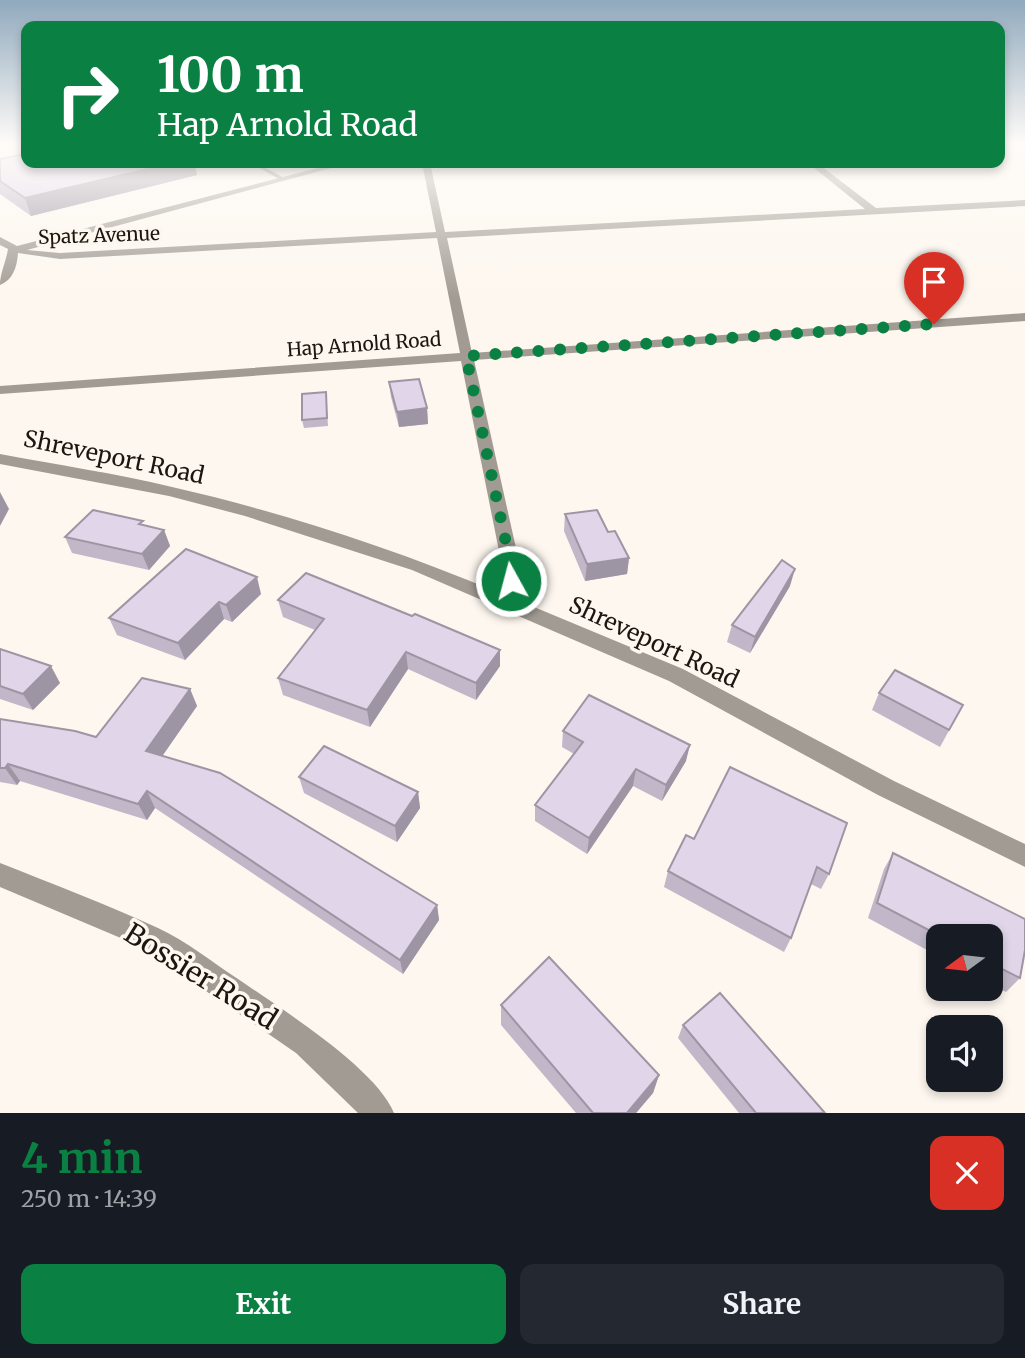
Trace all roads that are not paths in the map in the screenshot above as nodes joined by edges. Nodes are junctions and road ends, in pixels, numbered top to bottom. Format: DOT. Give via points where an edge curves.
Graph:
graph roads {
  1 [pos="226,194"];
  2 [pos="432,194"];
  3 [pos="852,194"];
  4 [pos="1025,203"];
  5 [pos="874,211"];
  6 [pos="441,236"];
  7 [pos="0,240"];
  8 [pos="13,250"];
  9 [pos="0,253"];
  10 [pos="0,282"];
  11 [pos="1019,318"];
  12 [pos="1025,328"];
  13 [pos="466,356"];
  14 [pos="0,390"];
  15 [pos="0,459"];
  16 [pos="499,599"];
  17 [pos="1025,856"];
  18 [pos="0,875"];
  19 [pos="379,1113"];
  1 -- 8 [label="street"];
  2 -- 6 [label="street"];
  3 -- 5 [label="street"];
  4 -- 5 [label="street, Spatz Avenue"];
  5 -- 6 [label="street, Spatz Avenue"];
  6 -- 8 [label="street, Spatz Avenue" via="61,257"];
  6 -- 13 [label="street"];
  7 -- 8 [label="street"];
  8 -- 9 [label="street"];
  8 -- 10 [label="street" via="10,268"];
  11 -- 12 [label="street"];
  11 -- 13 [label="street, Hap Arnold Road"];
  13 -- 14 [label="street, Hap Arnold Road"];
  13 -- 16 [label="street" via="511,566 511,581"];
  15 -- 16 [label="street, Shreveport Road" via="170,491 250,512 418,566"];
  16 -- 17 [label="street, Shreveport Road" via="676,675 886,788"];
  18 -- 19 [label="street, Bossier Road" via="151,939 194,965 306,1043"];
}
